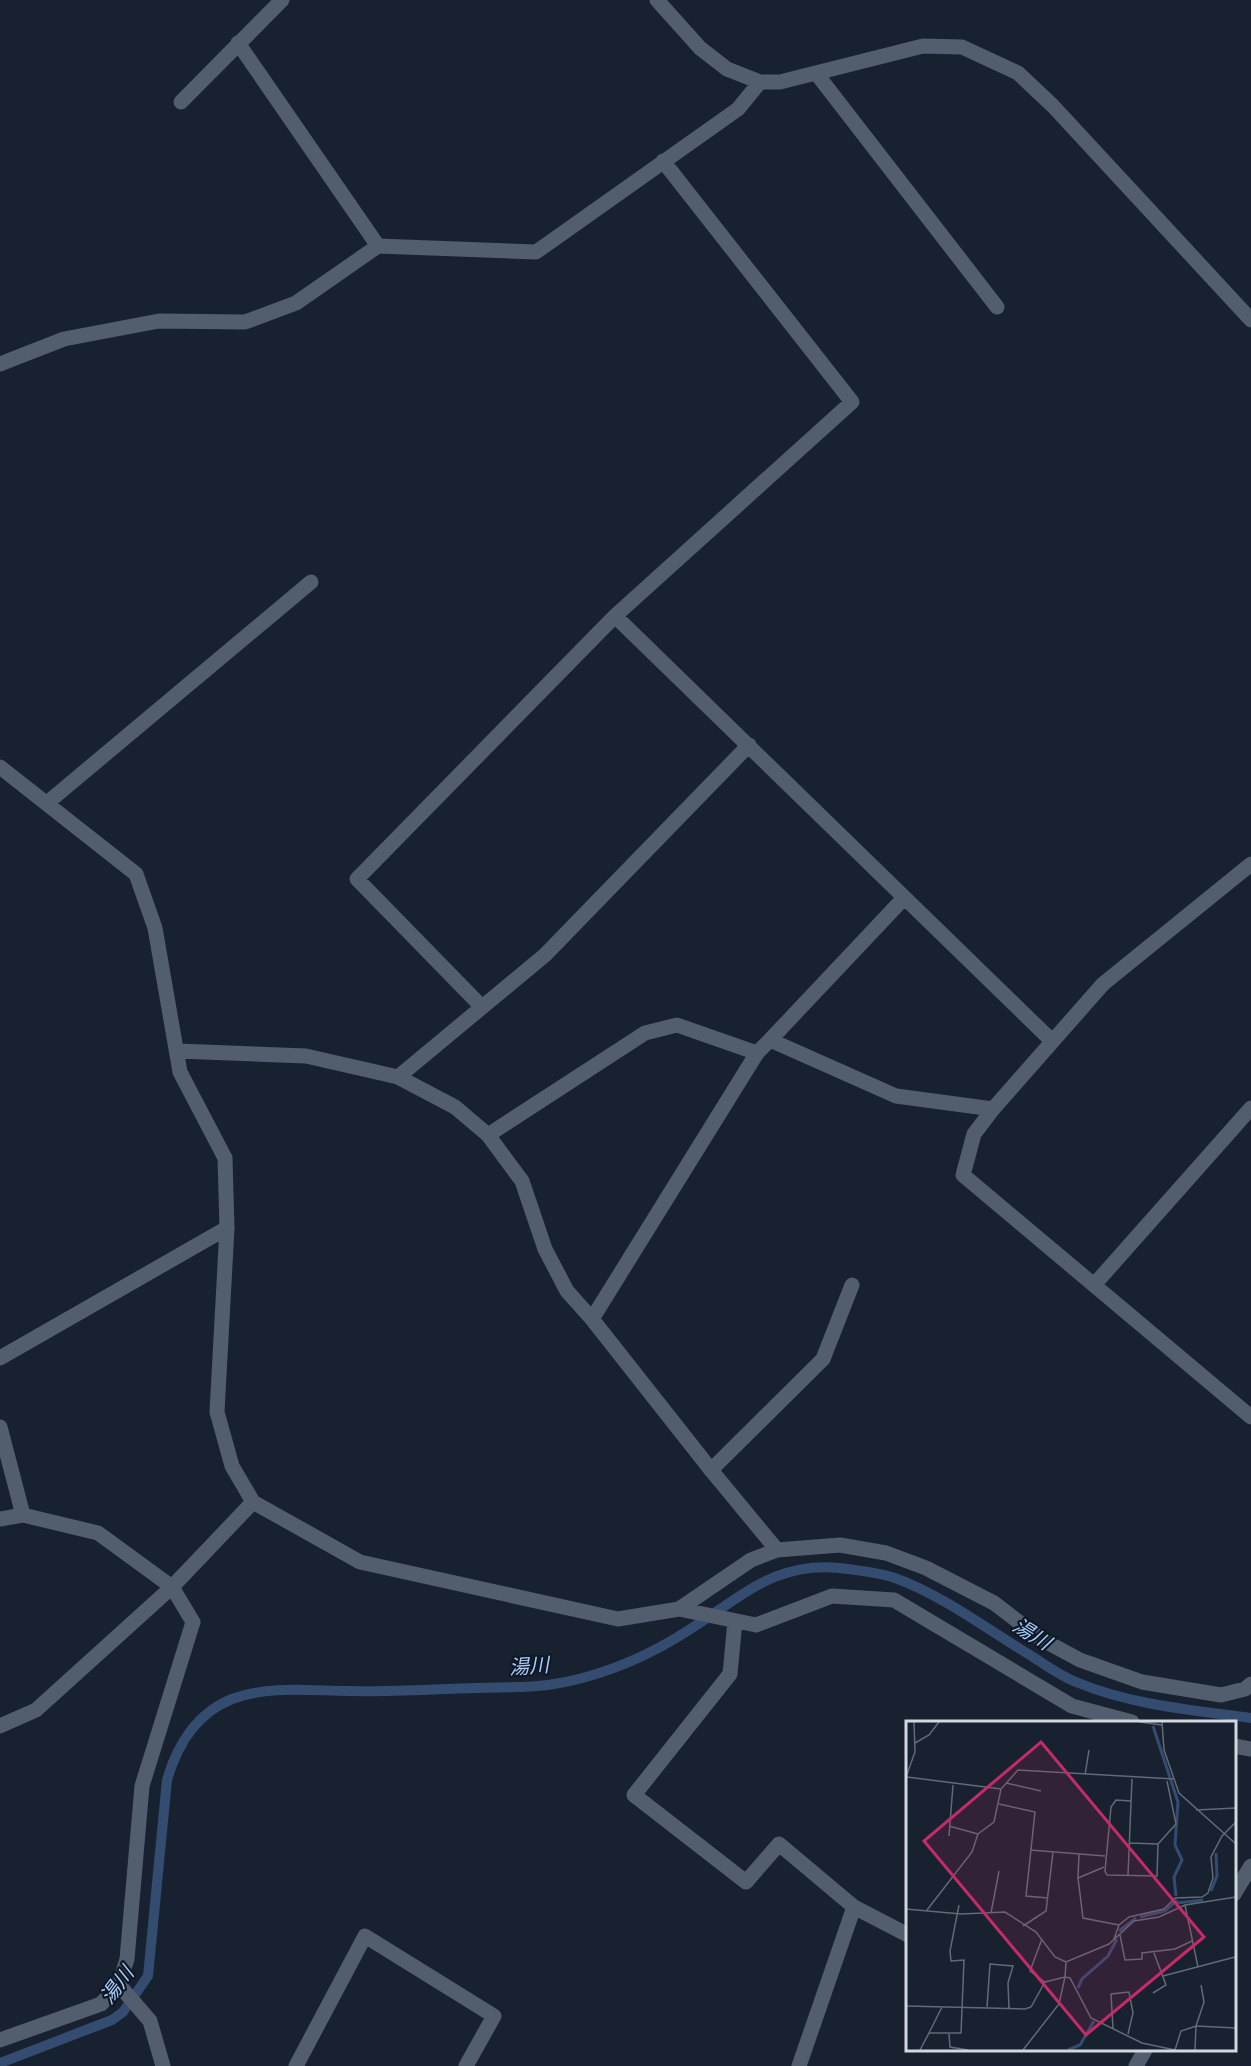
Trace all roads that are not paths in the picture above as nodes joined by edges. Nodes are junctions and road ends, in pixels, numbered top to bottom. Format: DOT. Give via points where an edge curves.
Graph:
graph roads {
  1 [pos="282,0"];
  2 [pos="657,0"];
  3 [pos="238,43"];
  4 [pos="816,73"];
  5 [pos="760,82"];
  6 [pos="181,102"];
  7 [pos="663,161"];
  8 [pos="378,246"];
  9 [pos="997,307"];
  10 [pos="1251,320"];
  11 [pos="0,364"];
  12 [pos="311,582"];
  13 [pos="615,616"];
  14 [pos="749,746"];
  15 [pos="0,767"];
  16 [pos="47,802"];
  17 [pos="1251,864"];
  18 [pos="904,898"];
  19 [pos="482,1007"];
  20 [pos="770,1040"];
  21 [pos="1052,1041"];
  22 [pos="177,1051"];
  23 [pos="757,1053"];
  24 [pos="398,1077"];
  25 [pos="1251,1108"];
  26 [pos="993,1109"];
  27 [pos="488,1136"];
  28 [pos="227,1228"];
  29 [pos="1094,1284"];
  30 [pos="852,1285"];
  31 [pos="592,1319"];
  32 [pos="0,1358"];
  33 [pos="1251,1417"];
  34 [pos="0,1427"];
  35 [pos="711,1470"];
  36 [pos="252,1502"];
  37 [pos="23,1515"];
  38 [pos="0,1519"];
  39 [pos="777,1550"];
  40 [pos="172,1587"];
  41 [pos="679,1609"];
  42 [pos="735,1621"];
  43 [pos="1251,1684"];
  44 [pos="1128,1721"];
  45 [pos="0,1726"];
  46 [pos="1236,1746"];
  47 [pos="1251,1749"];
  48 [pos="1251,1866"];
  49 [pos="1236,1891"];
  50 [pos="855,1907"];
  51 [pos="906,1934"];
  52 [pos="119,1986"];
  53 [pos="0,2040"];
  54 [pos="1144,2051"];
  55 [pos="163,2066"];
  56 [pos="296,2066"];
  57 [pos="466,2066"];
  58 [pos="799,2066"];
  59 [pos="1136,2066"];
  1 -- 3 [label="street"];
  2 -- 5 [label="street" via="700,48 727,69"];
  3 -- 6 [label="street"];
  3 -- 8 [label="street"];
  4 -- 5 [label="street" via="780,82"];
  4 -- 9 [label="street"];
  4 -- 10 [label="street" via="923,46 962,47 1018,73"];
  5 -- 7 [label="street" via="738,109"];
  7 -- 8 [label="street" via="536,252"];
  7 -- 13 [label="street" via="852,402"];
  8 -- 11 [label="street" via="296,303 245,322 159,321 64,339"];
  12 -- 16 [label="street"];
  13 -- 14 [label="street"];
  13 -- 19 [label="street" via="357,879"];
  14 -- 18 [label="street"];
  14 -- 19 [label="street" via="545,955"];
  15 -- 16 [label="street"];
  16 -- 22 [label="street" via="136,874 155,928"];
  17 -- 21 [label="street" via="1103,984"];
  18 -- 20 [label="street"];
  18 -- 21 [label="street"];
  19 -- 24 [label="street"];
  20 -- 23 [label="street"];
  20 -- 26 [label="street" via="896,1096"];
  21 -- 26 [label="street"];
  22 -- 24 [label="street" via="306,1056"];
  22 -- 28 [label="street" via="180,1072 225,1158"];
  23 -- 27 [label="street" via="677,1025 645,1033"];
  23 -- 31 [label="street"];
  24 -- 27 [label="street" via="455,1107"];
  25 -- 29 [label="street"];
  26 -- 29 [label="street" via="974,1134 963,1174"];
  27 -- 31 [label="street" via="522,1181 545,1250 567,1291"];
  28 -- 32 [label="street"];
  28 -- 36 [label="street" via="217,1412 232,1466"];
  29 -- 33 [label="street"];
  30 -- 35 [label="street" via="823,1359"];
  31 -- 35 [label="street"];
  34 -- 37 [label="street"];
  35 -- 39 [label="street"];
  36 -- 40 [label="street"];
  36 -- 41 [label="street" via="360,1562 618,1618"];
  37 -- 38 [label="street"];
  37 -- 40 [label="street" via="98,1533"];
  39 -- 41 [label="street" via="751,1560"];
  39 -- 43 [label="street" via="840,1545 886,1553 926,1568 994,1603 1041,1638 1080,1660 1142,1682 1221,1695"];
  40 -- 45 [label="street" via="36,1710"];
  40 -- 52 [label="street" via="193,1622 142,1786 127,1959"];
  41 -- 42 [label="street"];
  42 -- 44 [label="street" via="756,1625 832,1596 894,1600 1072,1706"];
  42 -- 50 [label="street" via="730,1674 634,1795 746,1882 779,1844"];
  46 -- 47 [label="street"];
  48 -- 49 [label="street"];
  50 -- 51 [label="street"];
  50 -- 58 [label="street"];
  52 -- 53 [label="street" via="101,2004"];
  52 -- 55 [label="street" via="150,2021"];
  54 -- 59 [label="street"];
  56 -- 57 [label="street" via="365,1936 494,2016"];
}
